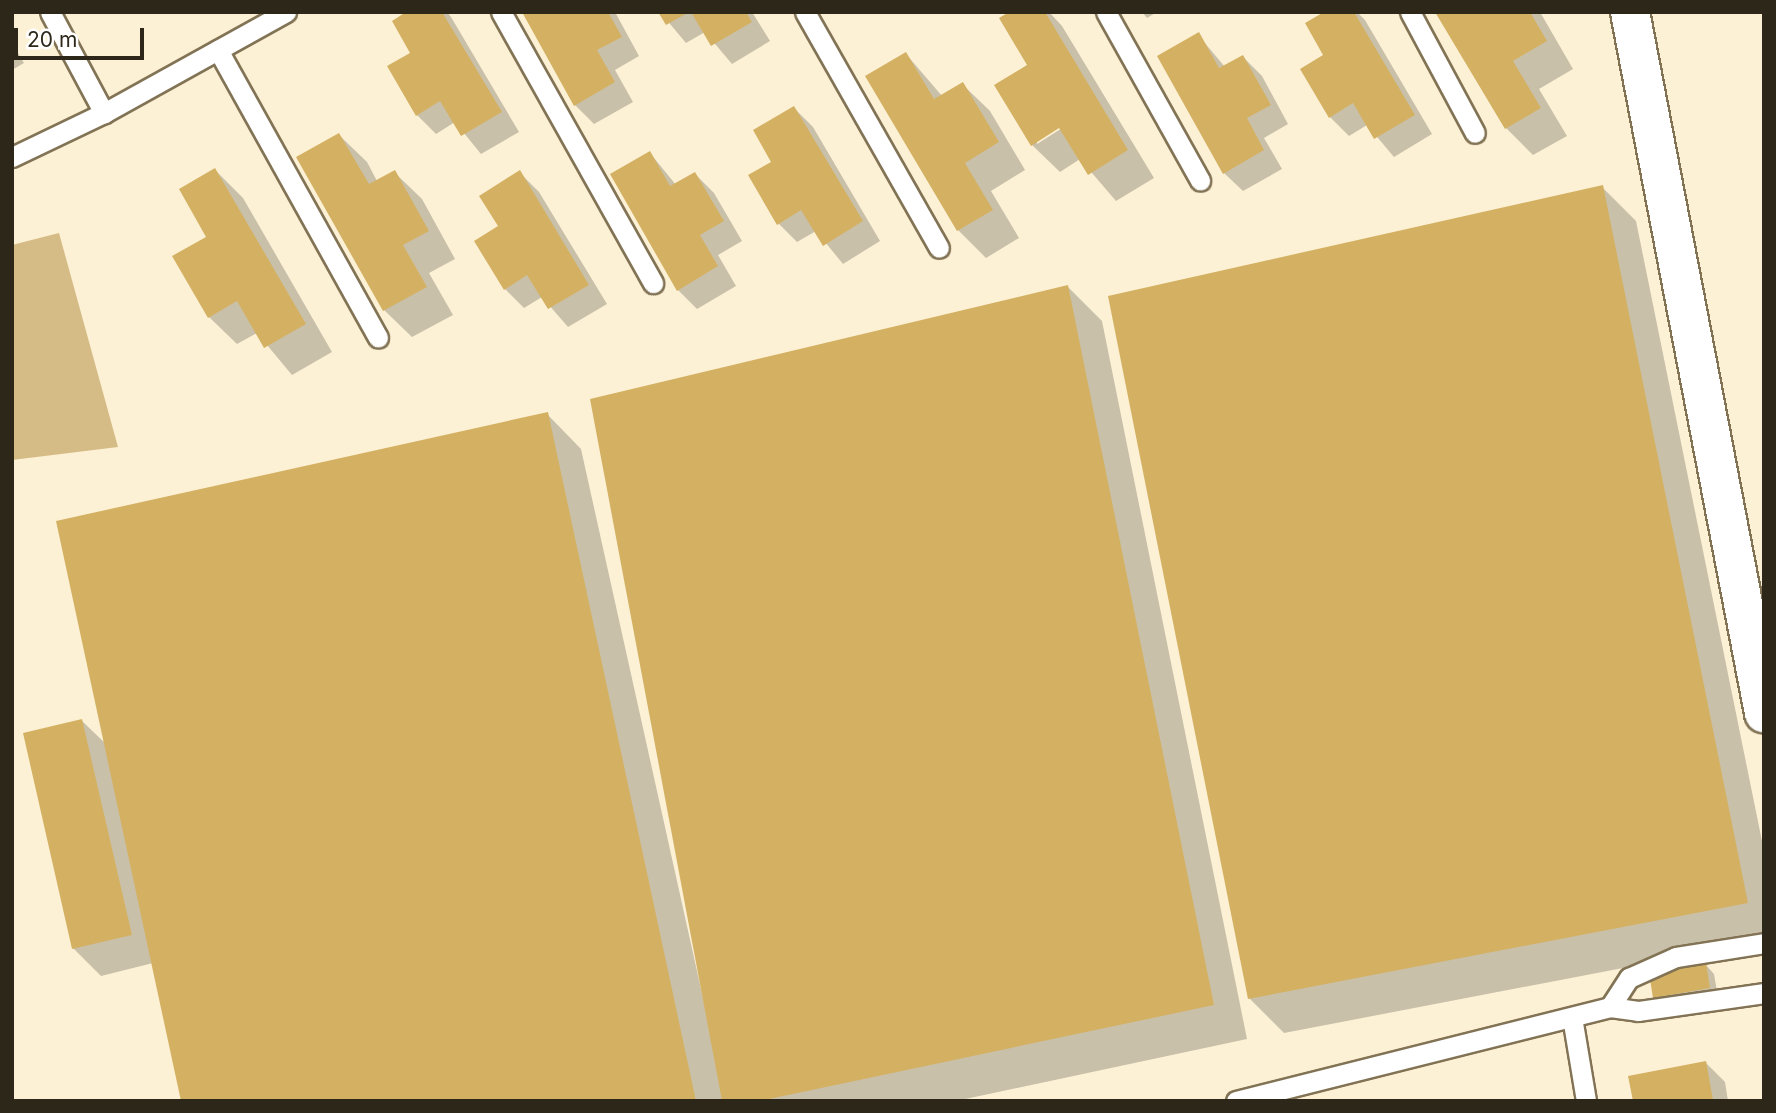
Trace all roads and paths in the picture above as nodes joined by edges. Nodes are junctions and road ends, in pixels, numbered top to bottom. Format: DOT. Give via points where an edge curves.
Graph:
graph roads {
  1 [pos="50,12"];
  2 [pos="286,12"];
  3 [pos="501,12"];
  4 [pos="805,12"];
  5 [pos="1106,12"];
  6 [pos="1410,12"];
  7 [pos="1630,12"];
  8 [pos="218,50"];
  9 [pos="104,113"];
  10 [pos="1475,133"];
  11 [pos="12,157"];
  12 [pos="1200,180"];
  13 [pos="939,248"];
  14 [pos="653,283"];
  15 [pos="378,338"];
  16 [pos="1764,713"];
  17 [pos="1764,943"];
  18 [pos="1764,993"];
  19 [pos="1610,1007"];
  20 [pos="1572,1017"];
  21 [pos="1236,1101"];
  22 [pos="1586,1101"];
  1 -- 9 [label="lane"];
  2 -- 8 [label="lane"];
  3 -- 14 [label="lane"];
  4 -- 13 [label="lane"];
  5 -- 12 [label="lane"];
  6 -- 10 [label="lane"];
  7 -- 16 [label="street"];
  8 -- 9 [label="lane"];
  8 -- 15 [label="lane"];
  9 -- 11 [label="lane"];
  17 -- 19 [label="lane" via="1676,957 1629,978"];
  18 -- 19 [label="lane" via="1638,1011"];
  19 -- 20 [label="lane"];
  20 -- 21 [label="lane"];
  20 -- 22 [label="lane"];
}
